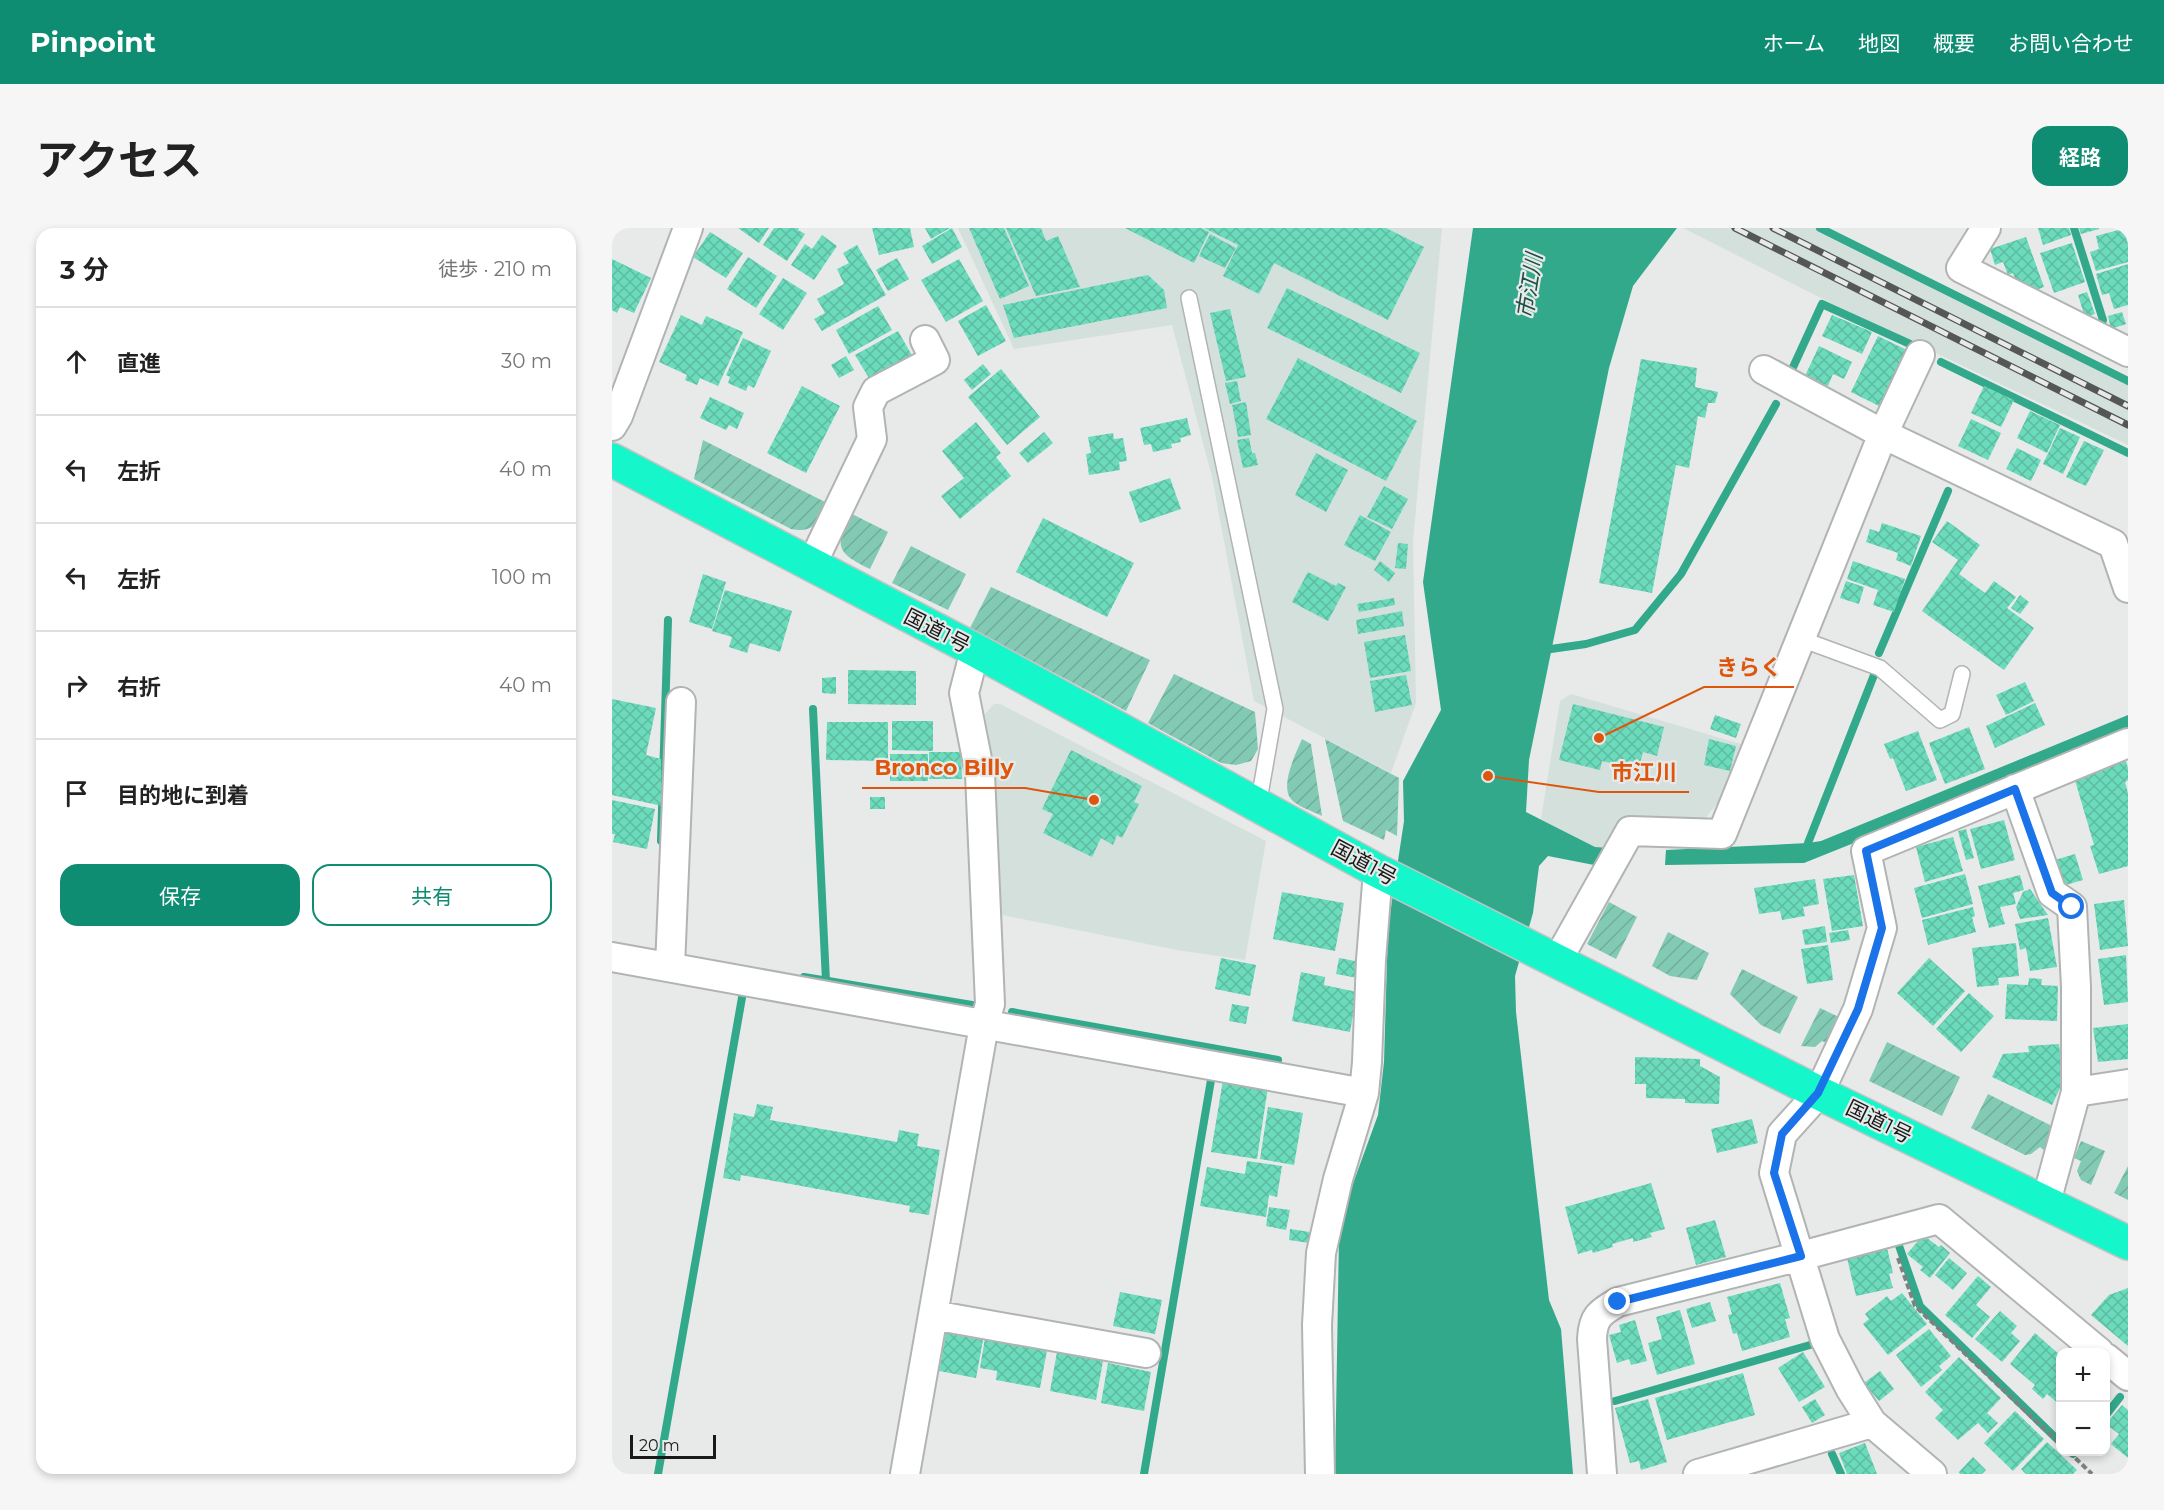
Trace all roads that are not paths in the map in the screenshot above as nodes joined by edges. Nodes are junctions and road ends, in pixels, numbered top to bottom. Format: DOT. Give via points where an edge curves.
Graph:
graph roads {
  1 [pos="688,228"];
  2 [pos="1986,228"];
  3 [pos="1189,298"];
  4 [pos="925,340"];
  5 [pos="2128,352"];
  6 [pos="1920,354"];
  7 [pos="1764,370"];
  8 [pos="612,426"];
  9 [pos="1883,434"];
  10 [pos="612,460"];
  11 [pos="811,566"];
  12 [pos="2128,588"];
  13 [pos="1801,639"];
  14 [pos="975,650"];
  15 [pos="1962,674"];
  16 [pos="681,702"];
  17 [pos="2128,743"];
  18 [pos="2015,789"];
  19 [pos="1258,806"];
  20 [pos="1378,871"];
  21 [pos="1546,956"];
  22 [pos="612,957"];
  23 [pos="670,968"];
  24 [pos="984,1024"];
  25 [pos="2128,1084"];
  26 [pos="2076,1092"];
  27 [pos="1364,1093"];
  28 [pos="1818,1093"];
  29 [pos="2046,1202"];
  30 [pos="2128,1243"];
  31 [pos="1801,1256"];
  32 [pos="933,1315"];
  33 [pos="2093,1348"];
  34 [pos="1146,1353"];
  35 [pos="2110,1361"];
  36 [pos="2128,1376"];
  37 [pos="1872,1423"];
  38 [pos="1748,1467"];
  39 [pos="905,1474"];
  40 [pos="1320,1474"];
  41 [pos="1602,1474"];
  42 [pos="1698,1474"];
  43 [pos="1932,1474"];
  1 -- 8 [label="street"];
  2 -- 5 [label="street" via="1961,268"];
  3 -- 19 [label="lane" via="1275,709"];
  4 -- 11 [label="street" via="935,360 876,391 868,407 872,440"];
  6 -- 9 [label="street"];
  7 -- 9 [label="street"];
  9 -- 12 [label="street" via="2113,544"];
  9 -- 13 [label="street"];
  10 -- 11 [label="highway, 国道1号"];
  11 -- 14 [label="highway, 国道1号"];
  13 -- 15 [label="lane" via="1880,668 1940,720 1952,714"];
  13 -- 21 [label="street" via="1722,834 1630,831"];
  14 -- 19 [label="highway, 国道1号"];
  14 -- 24 [label="street" via="964,693 980,774 990,1004"];
  16 -- 23 [label="street"];
  17 -- 18 [label="street"];
  18 -- 26 [label="street" via="2052,893 2072,907"];
  18 -- 28 [label="street" via="1866,851 1882,928 1858,1009"];
  19 -- 20 [label="highway, 国道1号"];
  20 -- 21 [label="highway, 国道1号"];
  20 -- 27 [label="street"];
  21 -- 28 [label="highway, 国道1号"];
  22 -- 23 [label="street"];
  23 -- 24 [label="street"];
  24 -- 27 [label="street"];
  24 -- 32 [label="street"];
  25 -- 26 [label="street"];
  26 -- 29 [label="street"];
  27 -- 40 [label="street" via="1321,1253 1317,1325"];
  28 -- 29 [label="highway, 国道1号"];
  28 -- 31 [label="street" via="1782,1134 1774,1173"];
  29 -- 30 [label="highway, 国道1号"];
  31 -- 33 [label="street" via="1939,1219"];
  31 -- 37 [label="street" via="1824,1339"];
  31 -- 41 [label="street" via="1618,1302 1596,1317 1592,1339"];
  32 -- 34 [label="street"];
  32 -- 39 [label="street"];
  35 -- 36 [label="street"];
  37 -- 38 [label="street"];
  37 -- 43 [label="street"];
  38 -- 42 [label="street"];
}
